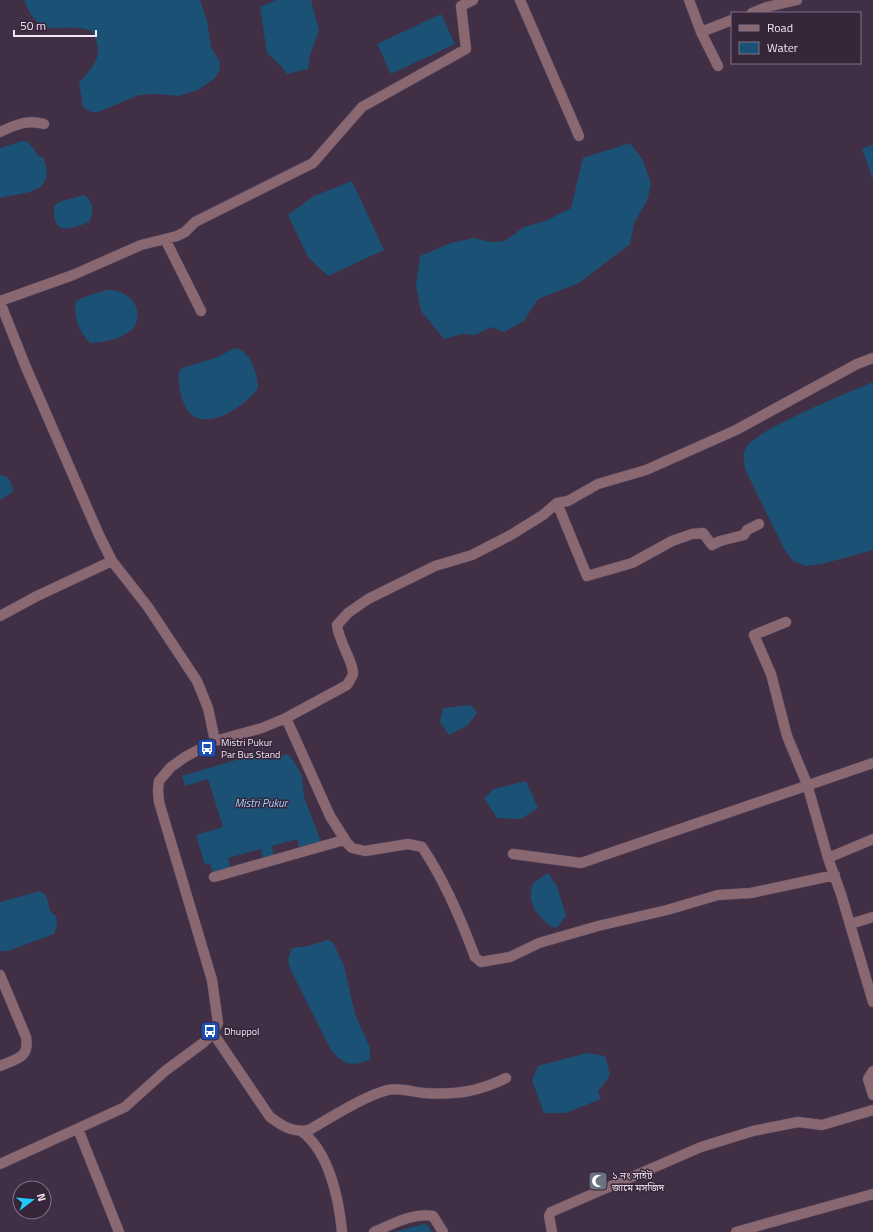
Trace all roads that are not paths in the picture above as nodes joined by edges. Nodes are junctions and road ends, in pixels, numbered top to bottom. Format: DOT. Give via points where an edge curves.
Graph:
graph roads {
  1 [pos="473,0"];
  2 [pos="520,0"];
  3 [pos="689,0"];
  4 [pos="797,0"];
  5 [pos="754,12"];
  6 [pos="731,20"];
  7 [pos="701,32"];
  8 [pos="718,66"];
  9 [pos="44,124"];
  10 [pos="0,132"];
  11 [pos="579,136"];
  12 [pos="165,239"];
  13 [pos="0,301"];
  14 [pos="201,311"];
  15 [pos="873,358"];
  16 [pos="557,503"];
  17 [pos="759,524"];
  18 [pos="112,561"];
  19 [pos="0,616"];
  20 [pos="786,622"];
  21 [pos="286,718"];
  22 [pos="215,741"];
  23 [pos="873,763"];
  24 [pos="808,784"];
  25 [pos="873,839"];
  26 [pos="344,840"];
  27 [pos="513,854"];
  28 [pos="828,858"];
  29 [pos="835,875"];
  30 [pos="214,877"];
  31 [pos="873,917"];
  32 [pos="850,924"];
  33 [pos="0,975"];
  34 [pos="873,1002"];
  35 [pos="213,1033"];
  36 [pos="0,1066"];
  37 [pos="873,1072"];
  38 [pos="506,1078"];
  39 [pos="873,1095"];
  40 [pos="873,1110"];
  41 [pos="78,1129"];
  42 [pos="301,1131"];
  43 [pos="0,1164"];
  44 [pos="873,1194"];
  45 [pos="760,1229"];
  46 [pos="119,1232"];
  47 [pos="342,1232"];
  48 [pos="374,1232"];
  49 [pos="443,1232"];
  50 [pos="552,1232"];
  51 [pos="736,1232"];
  1 -- 12 [label="street" via="461,6 466,49 362,107 313,163 200,219 185,232"];
  2 -- 11 [label="street"];
  3 -- 7 [label="street"];
  4 -- 5 [label="street"];
  6 -- 7 [label="street"];
  7 -- 8 [label="street"];
  9 -- 10 [label="street" via="26,122"];
  12 -- 13 [label="street" via="141,245 73,275"];
  12 -- 14 [label="street"];
  13 -- 18 [label="street" via="25,366"];
  15 -- 16 [label="street" via="857,364 736,430 646,470 598,484 568,501"];
  16 -- 17 [label="street" via="587,576 632,562 672,541 692,534 703,533 712,545 744,535 747,530"];
  16 -- 21 [label="street" via="509,536 472,555 435,566 348,612 337,625 353,672 351,679 347,685"];
  18 -- 19 [label="street"];
  18 -- 22 [label="street" via="138,593 190,668 208,708"];
  20 -- 24 [label="street" via="754,636 771,674 787,736"];
  21 -- 22 [label="street" via="262,728"];
  21 -- 26 [label="street" via="330,816"];
  22 -- 35 [label="street" via="171,767 159,781 158,790 163,815 212,980 218,1023"];
  23 -- 24 [label="street"];
  24 -- 27 [label="street" via="751,806 581,863"];
  24 -- 28 [label="street"];
  25 -- 28 [label="street"];
  26 -- 29 [label="street" via="352,848 365,851 408,844 422,847 438,872 456,909 475,958 481,962 510,957 539,944 598,926 718,896 751,893"];
  26 -- 30 [label="street"];
  28 -- 29 [label="street"];
  29 -- 32 [label="street"];
  31 -- 32 [label="street"];
  32 -- 34 [label="street"];
  33 -- 36 [label="street" via="28,1046 25,1053 17,1059"];
  35 -- 41 [label="street" via="125,1106"];
  35 -- 42 [label="street" via="270,1117 280,1125"];
  37 -- 39 [label="street" via="868,1079"];
  38 -- 42 [label="street" via="481,1090 457,1093 423,1093 390,1089 369,1097 309,1130"];
  40 -- 50 [label="street" via="822,1125 798,1122 753,1131 701,1147 551,1212 549,1216"];
  41 -- 43 [label="street"];
  41 -- 46 [label="street"];
  42 -- 47 [label="street" via="315,1145 327,1168 338,1201"];
  44 -- 45 [label="street"];
  45 -- 51 [label="street"];
  48 -- 49 [label="street" via="426,1214 432,1216"];
}
